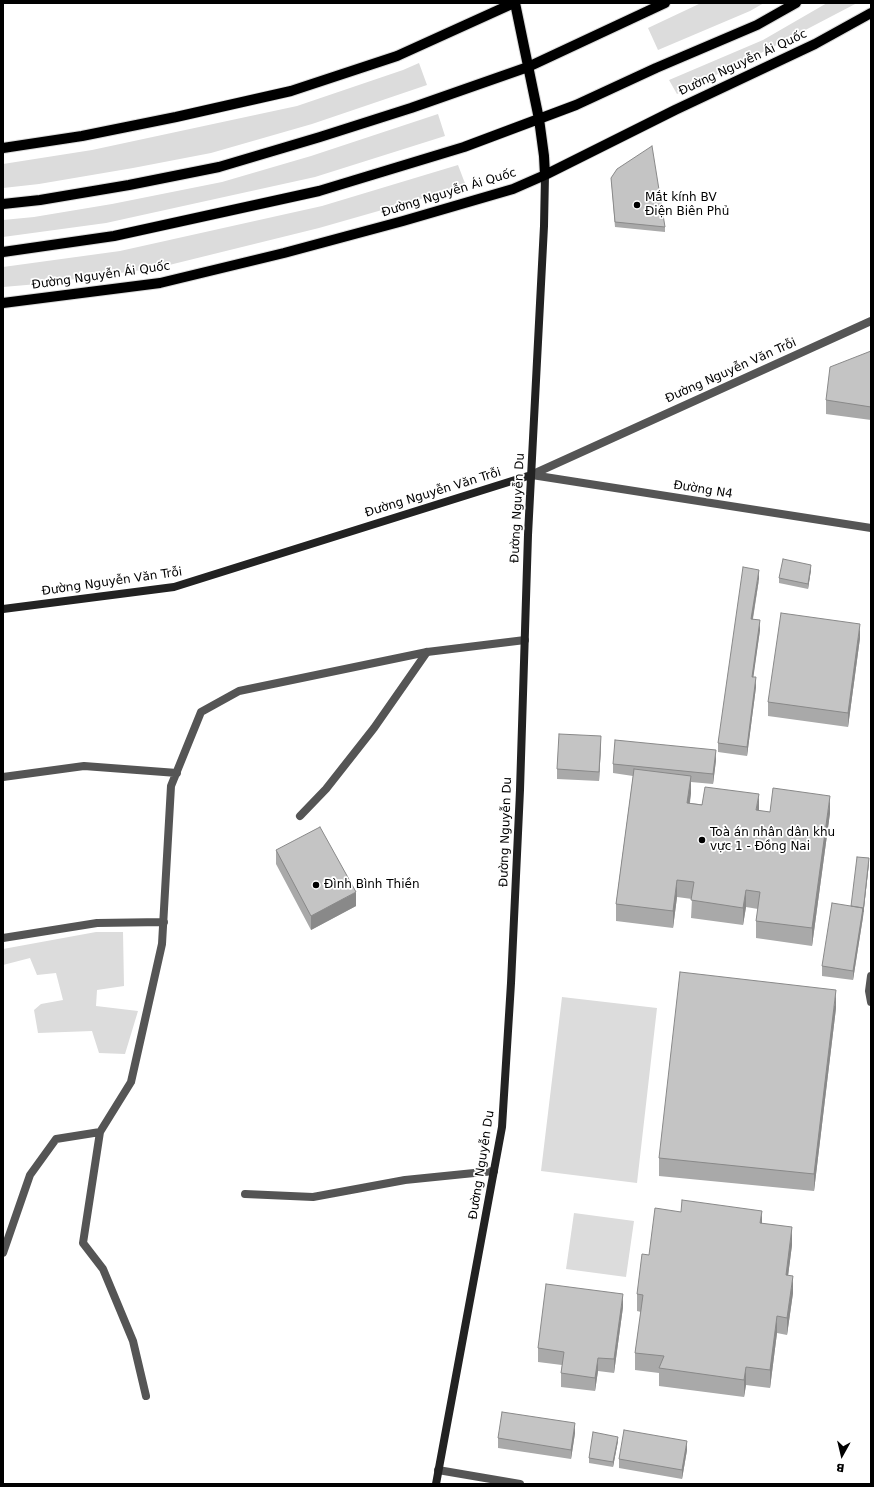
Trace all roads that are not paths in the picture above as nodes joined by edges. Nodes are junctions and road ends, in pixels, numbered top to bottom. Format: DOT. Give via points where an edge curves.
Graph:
graph roads {
  1 [pos="514,3"];
  2 [pos="665,3"];
  3 [pos="796,3"];
  4 [pos="871,13"];
  5 [pos="528,67"];
  6 [pos="539,119"];
  7 [pos="3,148"];
  8 [pos="545,175"];
  9 [pos="3,204"];
  10 [pos="3,252"];
  11 [pos="3,303"];
  12 [pos="871,321"];
  13 [pos="531,475"];
  14 [pos="871,528"];
  15 [pos="3,609"];
  16 [pos="525,640"];
  17 [pos="427,652"];
  18 [pos="177,773"];
  19 [pos="3,777"];
  20 [pos="300,816"];
  21 [pos="164,922"];
  22 [pos="3,938"];
  23 [pos="871,976"];
  24 [pos="871,1002"];
  25 [pos="100,1132"];
  26 [pos="494,1171"];
  27 [pos="245,1194"];
  28 [pos="3,1253"];
  29 [pos="146,1396"];
  30 [pos="438,1470"];
  31 [pos="436,1484"];
  32 [pos="520,1484"];
  1 -- 5 [label="main road"];
  1 -- 7 [label="main road" via="397,56 291,91 82,136"];
  2 -- 5 [label="main road"];
  3 -- 6 [label="main road" via="757,25 656,68 576,106"];
  4 -- 8 [label="main road, Đường Nguyễn Ái Quốc" via="815,44"];
  5 -- 6 [label="main road"];
  5 -- 9 [label="main road" via="343,130 219,167 129,185"];
  6 -- 8 [label="main road"];
  6 -- 10 [label="main road" via="464,147 319,192 114,236"];
  8 -- 11 [label="main road, Đường Nguyễn Ái Quốc" via="513,189 403,221 168,281"];
  8 -- 13 [label="main road, Đường Nguyễn Du"];
  12 -- 13 [label="street, Đường Nguyễn Văn Trỗi"];
  13 -- 14 [label="street, Đường N4"];
  13 -- 15 [label="main road, Đường Nguyễn Văn Trỗi" via="174,587"];
  13 -- 16 [label="main road, Đường Nguyễn Du"];
  16 -- 17 [label="street"];
  16 -- 26 [label="main road, Đường Nguyễn Du" via="511,983 502,1127"];
  17 -- 18 [label="street" via="239,691 201,712"];
  17 -- 20 [label="street" via="374,728 326,789"];
  18 -- 19 [label="street" via="84,766"];
  18 -- 21 [label="street" via="171,786"];
  21 -- 22 [label="street" via="97,923"];
  21 -- 25 [label="street" via="162,944 131,1082"];
  23 -- 24 [label="street"];
  25 -- 28 [label="street" via="56,1139 30,1175"];
  25 -- 29 [label="street" via="84,1245 102,1268 133,1341"];
  26 -- 27 [label="street" via="405,1180 313,1197"];
  26 -- 30 [label="main road, Đường Nguyễn Du"];
  30 -- 31 [label="main road, Đường Nguyễn Du"];
  30 -- 32 [label="street"];
}
